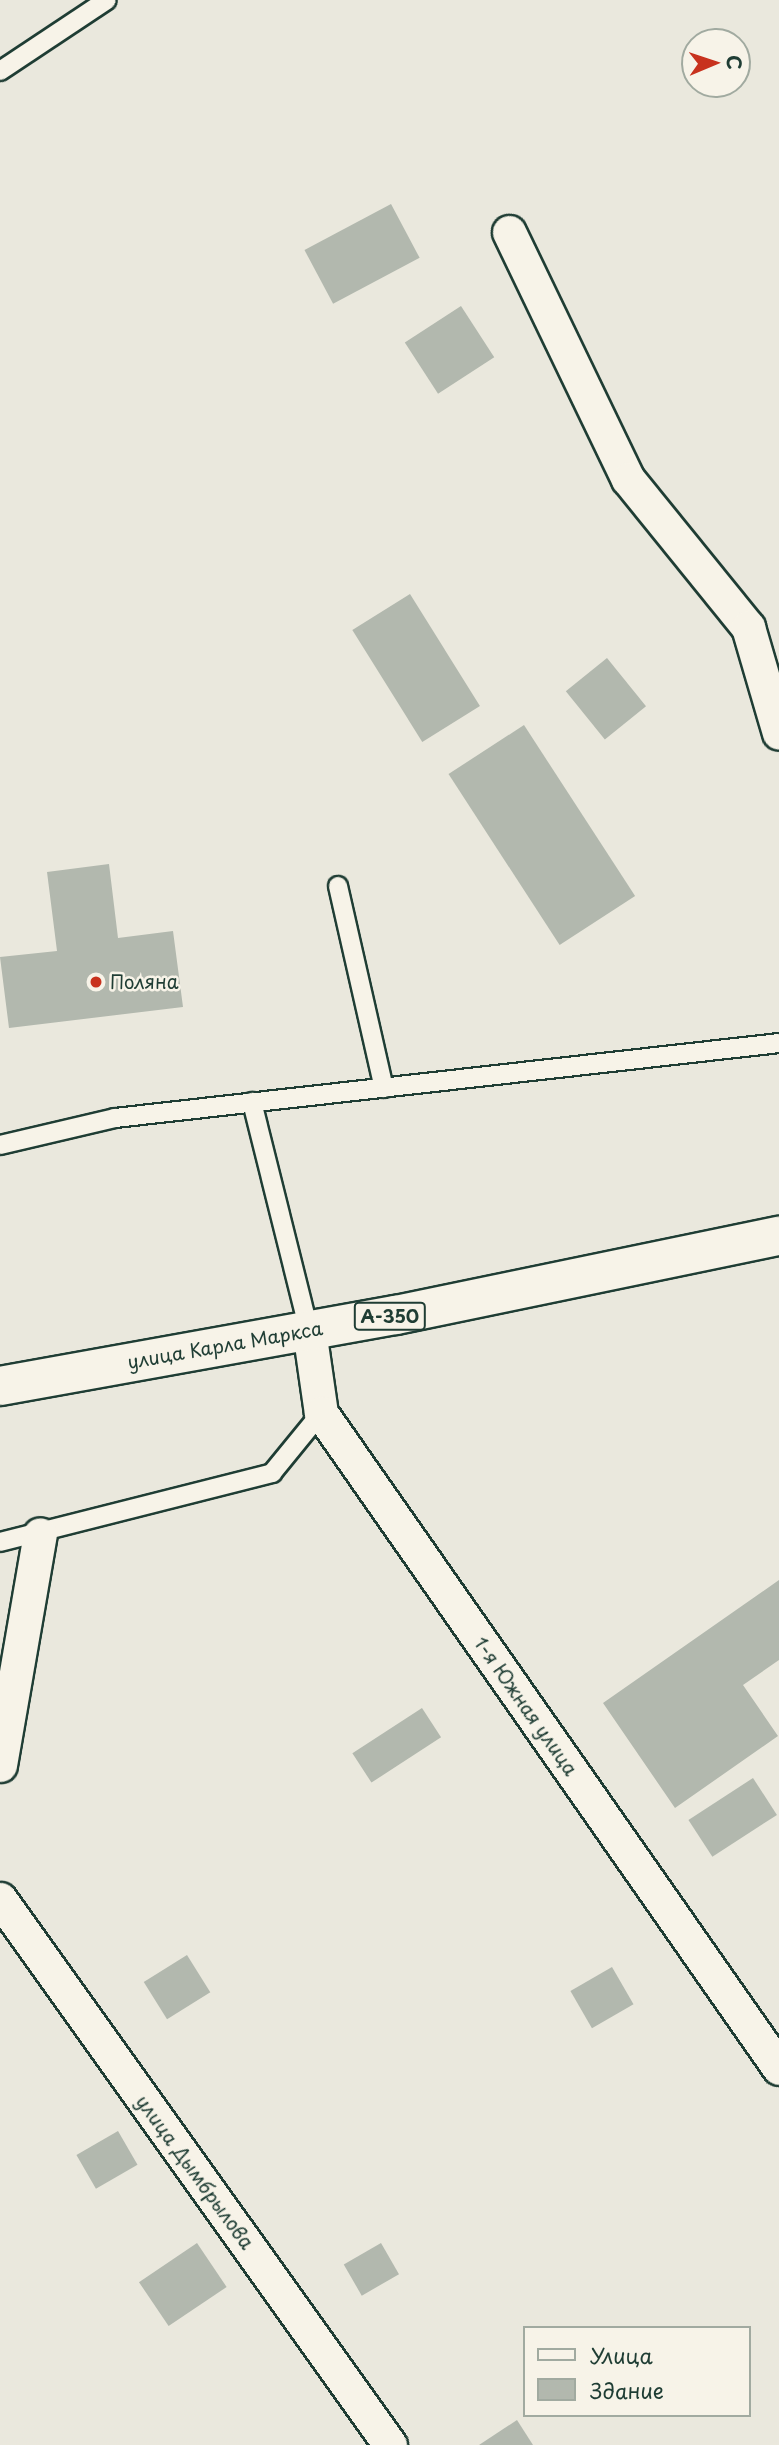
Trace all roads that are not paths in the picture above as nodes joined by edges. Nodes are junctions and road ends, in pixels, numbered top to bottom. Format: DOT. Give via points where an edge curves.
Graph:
graph roads {
  1 [pos="107,0"];
  2 [pos="0,71"];
  3 [pos="509,232"];
  4 [pos="779,726"];
  5 [pos="338,886"];
  6 [pos="779,1044"];
  7 [pos="384,1088"];
  8 [pos="253,1102"];
  9 [pos="0,1145"];
  10 [pos="779,1236"];
  11 [pos="309,1329"];
  12 [pos="0,1386"];
  13 [pos="321,1413"];
  14 [pos="40,1534"];
  15 [pos="0,1542"];
  16 [pos="0,1765"];
  17 [pos="0,1899"];
  18 [pos="779,2068"];
  19 [pos="390,2445"];
  1 -- 2 [label="lane"];
  3 -- 4 [label="street" via="628,479 748,627"];
  5 -- 7 [label="lane"];
  6 -- 7 [label="lane"];
  7 -- 8 [label="lane"];
  8 -- 9 [label="lane" via="115,1118"];
  8 -- 11 [label="lane"];
  10 -- 11 [label="highway, улица Карла Маркса / А-350"];
  11 -- 12 [label="highway, улица Карла Маркса / А-350"];
  11 -- 13 [label="street, 1-я Южная улица"];
  13 -- 14 [label="lane" via="272,1473"];
  13 -- 18 [label="street, 1-я Южная улица"];
  14 -- 15 [label="lane"];
  14 -- 16 [label="street"];
  17 -- 19 [label="street, улица Дымбрылова"];
}
